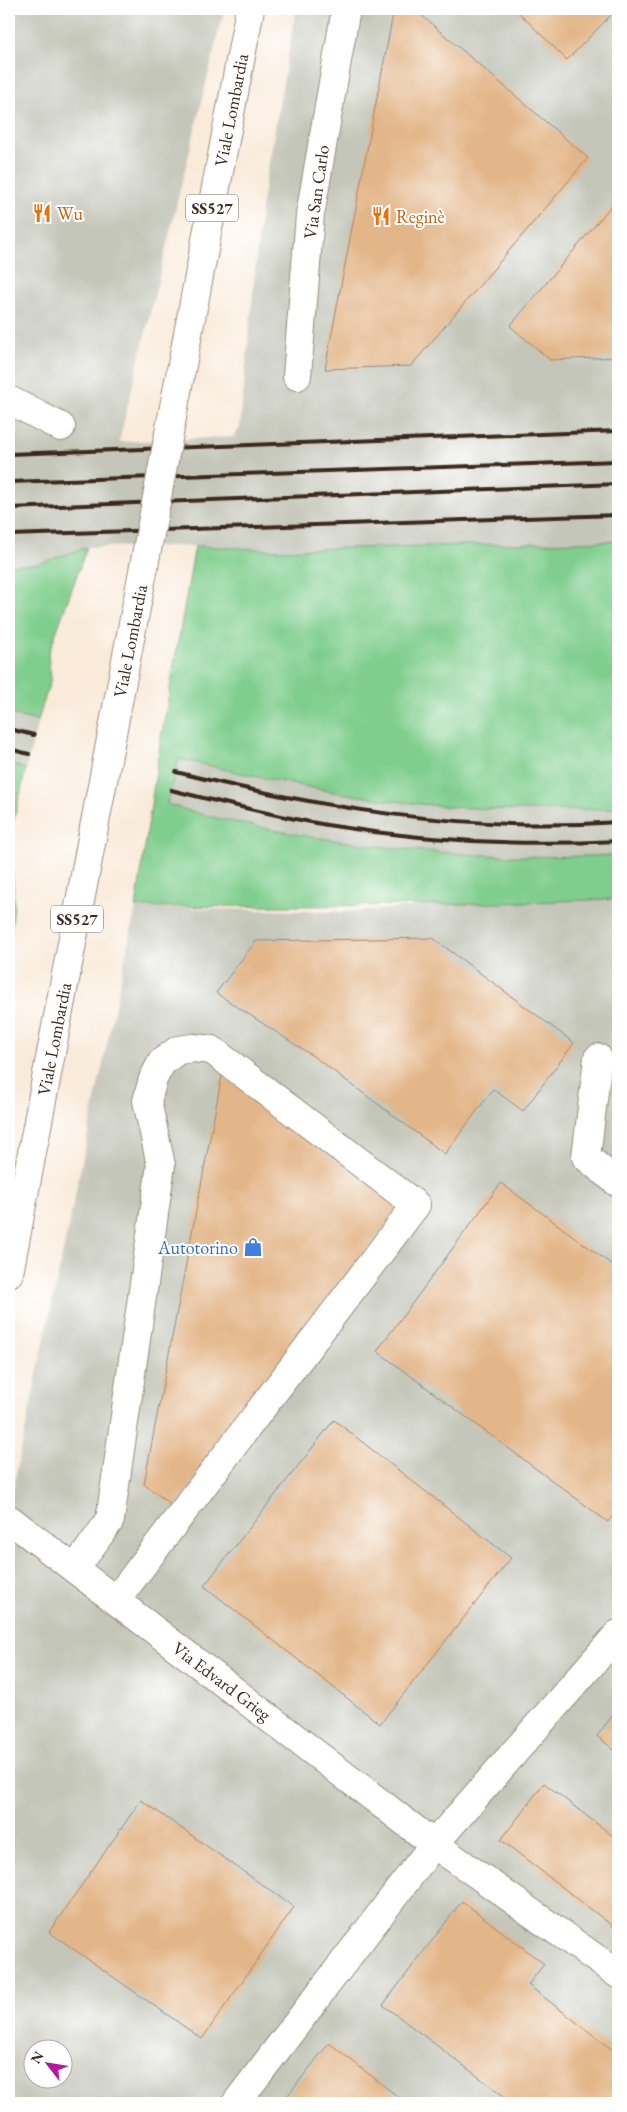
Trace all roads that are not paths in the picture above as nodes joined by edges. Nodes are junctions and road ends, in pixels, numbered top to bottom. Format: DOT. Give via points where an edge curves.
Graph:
graph roads {
  1 [pos="250,9"];
  2 [pos="346,9"];
  3 [pos="297,376"];
  4 [pos="9,400"];
  5 [pos="61,427"];
  6 [pos="598,1058"];
  7 [pos="618,1183"];
  8 [pos="9,1273"];
  9 [pos="9,1519"];
  10 [pos="75,1569"];
  11 [pos="116,1600"];
  12 [pos="618,1634"];
  13 [pos="434,1844"];
  14 [pos="618,1974"];
  15 [pos="236,2103"];
  1 -- 8 [label="street, Viale Lombardia / SS527, bridge"];
  2 -- 3 [label="street, Via San Carlo" via="310,215"];
  4 -- 5 [label="street"];
  6 -- 7 [label="street" via="586,1158"];
  9 -- 10 [label="street, Via Edvard Grieg"];
  10 -- 11 [label="street, Via Edvard Grieg"];
  10 -- 11 [label="street" via="110,1520 161,1165 147,1101 162,1062 178,1050 212,1050 416,1205"];
  11 -- 13 [label="street, Via Edvard Grieg"];
  12 -- 13 [label="street"];
  13 -- 14 [label="street, Via Edvard Grieg"];
  13 -- 15 [label="street"];
}
